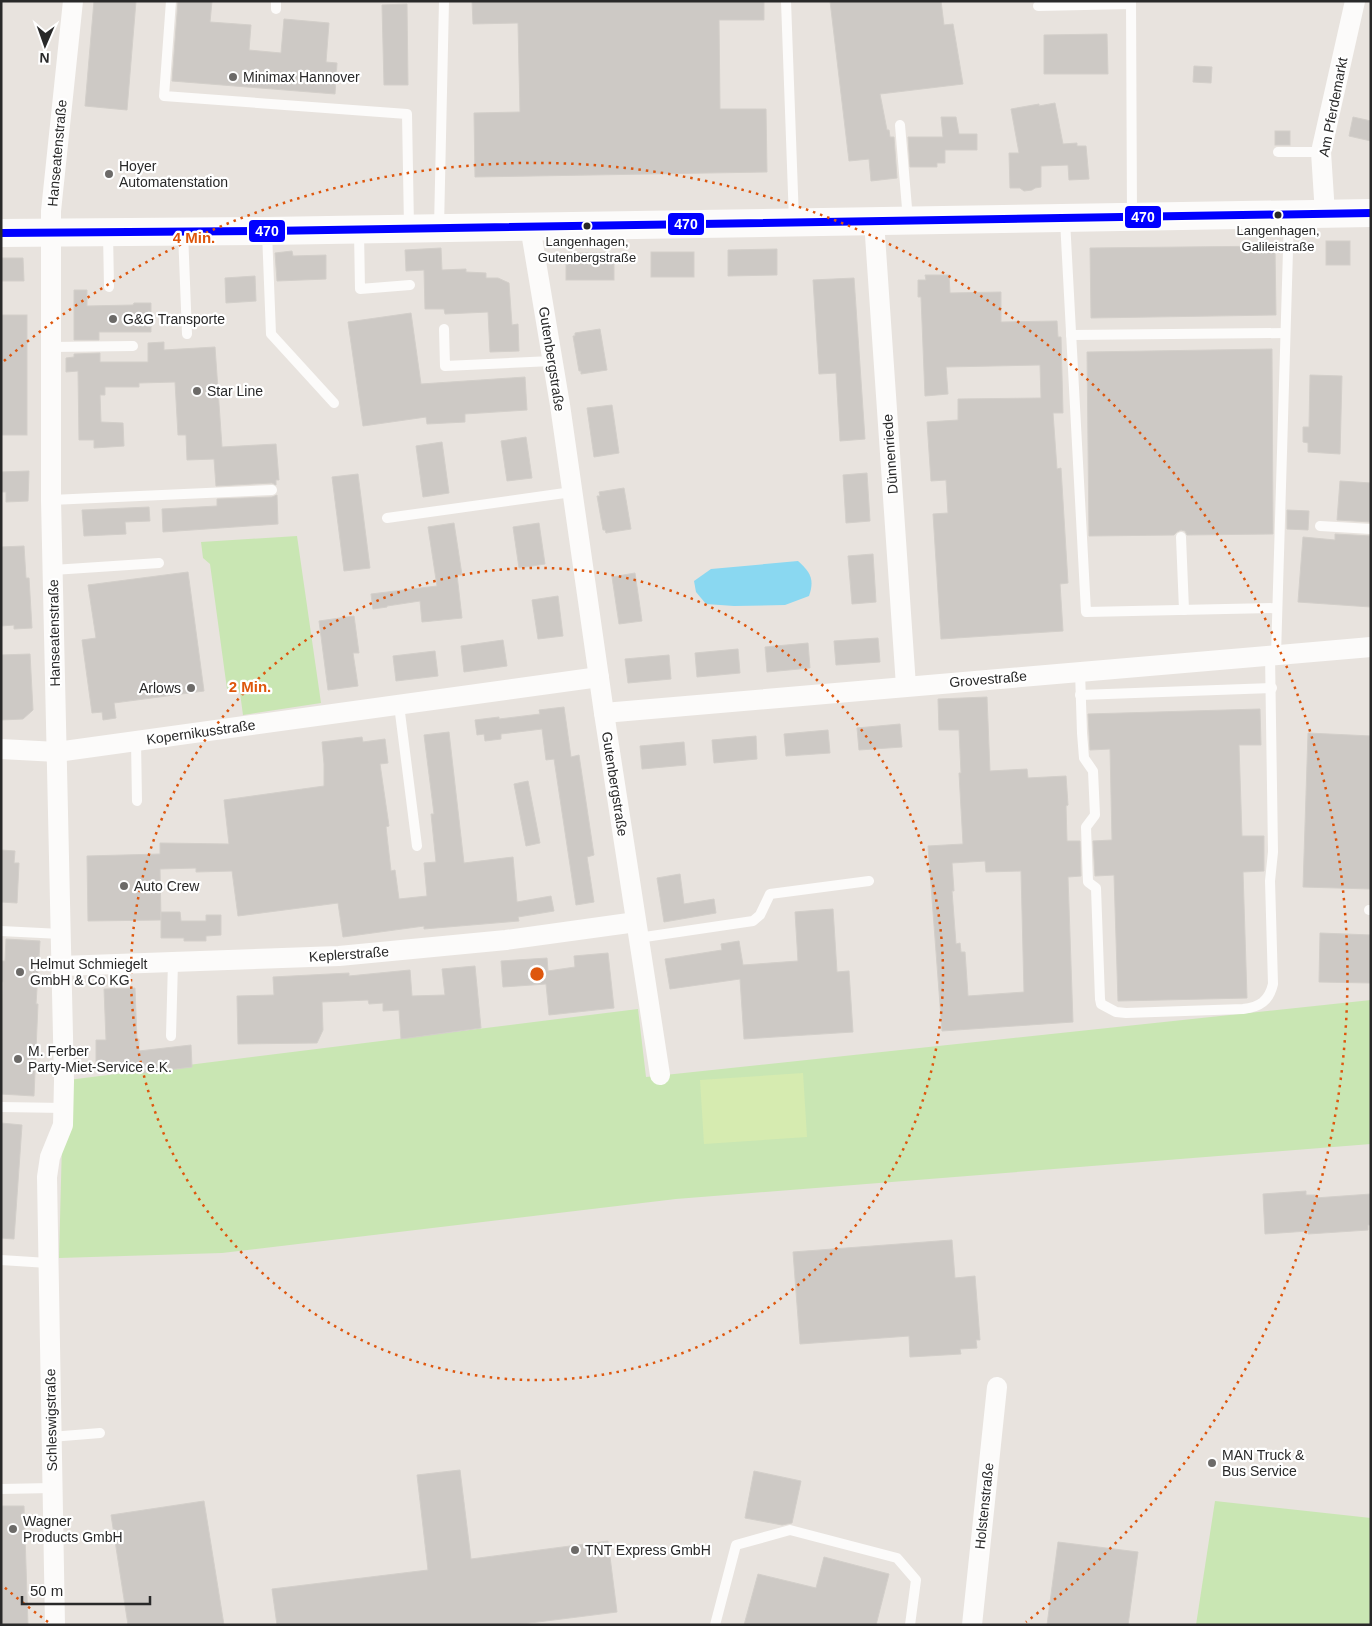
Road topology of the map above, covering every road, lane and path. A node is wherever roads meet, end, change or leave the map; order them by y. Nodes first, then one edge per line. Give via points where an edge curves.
1 (72, 1) edge
2 (171, 1) edge
3 (444, 1) edge
4 (786, 1) edge
5 (1355, 1) edge
6 (1131, 3) edge
7 (1038, 6) dead end
8 (900, 125) dead end
9 (1278, 152) dead end
10 (1321, 152) junction
11 (1371, 213) edge
12 (1325, 214) junction
13 (1289, 215) junction
14 (1132, 218) junction
15 (1065, 219) junction
16 (874, 221) junction
17 (908, 221) junction
18 (794, 222) junction
19 (530, 226) junction
20 (439, 227) junction
21 (409, 228) junction
22 (359, 229) junction
23 (108, 231) junction
24 (183, 231) junction
25 (267, 231) junction
26 (51, 232) junction
27 (1, 233) edge
28 (410, 286) dead end
29 (109, 287) dead end
30 (444, 329) dead end
31 (1286, 333) junction
32 (187, 334) dead end
33 (1071, 335) junction
34 (133, 346) dead end
35 (52, 347) junction
36 (552, 361) junction
37 (334, 403) dead end
38 (272, 490) dead end
39 (572, 492) junction
40 (51, 500) junction
41 (388, 518) dead end
42 (1320, 526) dead end
43 (1371, 529) edge
44 (1182, 537) dead end
45 (159, 563) dead end
46 (53, 570) junction
47 (1277, 608) junction
48 (1184, 610) junction
49 (1371, 647) edge
50 (1273, 655) junction
51 (1080, 672) junction
52 (599, 677) junction
53 (906, 686) junction
54 (1272, 688) junction
55 (1080, 696) junction
56 (399, 705) junction
57 (604, 713) junction
58 (136, 741) junction
59 (1, 749) edge
60 (57, 752) junction
61 (137, 801) dead end
62 (417, 846) dead end
63 (869, 881) dead end
64 (637, 930) junction
65 (1, 931) edge
66 (61, 934) junction
67 (173, 962) junction
68 (61, 966) junction
69 (171, 1036) dead end
70 (660, 1075) dead end
71 (1, 1107) edge
72 (64, 1108) junction
73 (1, 1260) edge
74 (48, 1262) junction
75 (997, 1387) dead end
76 (100, 1433) dead end
77 (52, 1437) junction
78 (52, 1488) junction
79 (1, 1489) edge
80 (55, 1625) edge
81 (715, 1625) edge
82 (910, 1625) edge
83 (972, 1625) edge

1 - 26 street, Hanseatenstraße
2 - 21 lane via 164,96 407,114
3 - 20 lane
4 - 18 lane
5 - 10 street, Am Pferdemarkt
6 - 7 lane
6 - 14 lane
8 - 17 lane
9 - 10 lane
10 - 12 street, Am Pferdemarkt
11 - 12 street
12 - 13 street
13 - 14 street
13 - 31 lane
14 - 15 street
15 - 17 street
15 - 33 lane
16 - 17 street
16 - 18 street
16 - 53 street, Dünnenriede
18 - 19 street
19 - 20 street
19 - 36 street, Gutenbergstraße
20 - 21 street
21 - 22 street
22 - 25 street
22 - 28 lane via 360,289
23 - 24 street
23 - 26 street
23 - 29 lane
24 - 25 street
24 - 32 lane
25 - 37 lane via 271,334
26 - 27 street
26 - 35 street, Hanseatenstraße
30 - 36 lane via 445,366
31 - 33 lane
31 - 47 lane
33 - 48 lane via 1086,612
34 - 35 lane
35 - 40 street, Hanseatenstraße
36 - 39 street, Gutenbergstraße
38 - 40 lane
39 - 41 lane
39 - 52 street, Gutenbergstraße
40 - 46 street, Hanseatenstraße
42 - 43 lane
44 - 48 lane
45 - 46 lane
46 - 60 street, Hanseatenstraße
47 - 48 lane
47 - 50 lane
49 - 50 street, Grovestraße
50 - 51 street, Grovestraße
50 - 54 lane
51 - 53 street, Grovestraße
51 - 55 lane
52 - 56 street, Kopernikusstraße
52 - 57 street, Gutenbergstraße
53 - 57 street, Grovestraße
54 - 55 lane
54 - 55 lane via 1273,852 1270,881 1273,984 1267,1000 1255,1008 1243,1009 1126,1013 1101,1004 1096,888 1088,882 1086,827 1095,815 1093,771 1084,758
56 - 58 street, Kopernikusstraße
56 - 62 lane
57 - 64 street, Gutenbergstraße
58 - 60 street, Kopernikusstraße
58 - 61 lane
59 - 60 street, Kopernikusstraße
60 - 66 street, Hanseatenstraße
63 - 64 lane via 770,894 760,915 753,921
64 - 67 street, Keplerstraße via 339,956
64 - 70 street, Gutenbergstraße
65 - 66 lane
66 - 68 street, Hanseatenstraße
67 - 68 street, Keplerstraße
67 - 69 lane
68 - 72 street, Hanseatenstraße
71 - 72 lane
72 - 74 street, Hanseatenstraße via 63,1125 50,1157 47,1177
73 - 74 lane
74 - 77 street, Schleswigstraße
75 - 83 street, Holstenstraße
76 - 77 lane
77 - 78 street, Schleswigstraße
78 - 79 lane
78 - 80 street, Schleswigstraße
81 - 82 lane via 736,1545 790,1530 896,1558 916,1580

